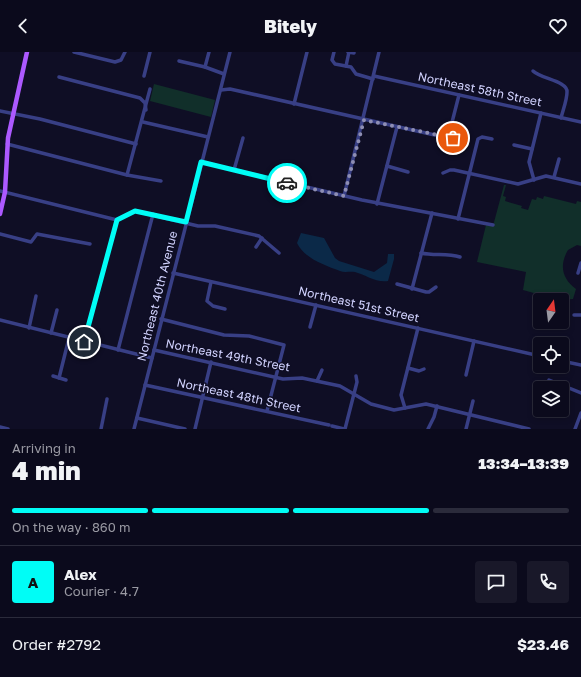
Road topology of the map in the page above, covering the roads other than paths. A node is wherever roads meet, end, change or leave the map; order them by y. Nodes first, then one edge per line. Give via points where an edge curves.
1 (27, 52) edge
2 (74, 52) edge
3 (125, 52) edge
4 (150, 52) edge
5 (209, 52) edge
6 (230, 52) edge
7 (307, 52) edge
8 (334, 52) edge
9 (349, 52) edge
10 (379, 52) edge
11 (354, 54) dead end
12 (179, 61) dead end
13 (346, 66) junction
14 (205, 67) junction
15 (533, 71) dead end
16 (224, 74) junction
17 (144, 76) dead end
18 (59, 77) dead end
19 (374, 78) junction
20 (150, 89) dead end
21 (221, 90) junction
22 (459, 95) junction
23 (294, 104) junction
24 (146, 110) junction
25 (0, 111) edge
26 (541, 113) junction
27 (13, 114) junction
28 (561, 118) junction
29 (364, 120) junction
30 (143, 122) junction
31 (581, 122) edge
32 (397, 127) junction
33 (208, 137) junction
34 (243, 138) dead end
35 (448, 138) junction
36 (460, 138) dead end
37 (492, 139) dead end
38 (7, 144) junction
39 (136, 144) junction
40 (514, 145) dead end
41 (532, 149) junction
42 (559, 159) dead end
43 (201, 162) junction
44 (387, 166) junction
45 (234, 170) junction
46 (408, 172) dead end
47 (443, 173) dead end
48 (469, 174) junction
49 (128, 175) junction
50 (554, 177) junction
51 (534, 180) junction
52 (162, 181) dead end
53 (581, 184) edge
54 (2, 191) edge
55 (344, 196) junction
56 (377, 204) junction
57 (0, 214) edge
58 (152, 214) junction
59 (432, 214) junction
60 (458, 219) junction
61 (117, 220) junction
62 (186, 222) junction
63 (493, 225) dead end
64 (0, 234) edge
65 (262, 238) junction
66 (90, 244) dead end
67 (256, 247) dead end
68 (279, 253) dead end
69 (422, 253) junction
70 (460, 257) dead end
71 (580, 263) edge
72 (173, 273) junction
73 (578, 273) dead end
74 (211, 282) junction
75 (397, 284) dead end
76 (436, 287) dead end
77 (412, 288) junction
78 (36, 296) dead end
79 (316, 305) junction
80 (225, 309) dead end
81 (57, 310) dead end
82 (574, 314) dead end
83 (581, 315) edge
84 (161, 319) junction
85 (0, 320) edge
86 (310, 327) dead end
87 (29, 328) junction
88 (418, 328) junction
89 (51, 333) junction
90 (69, 338) junction
91 (474, 341) junction
92 (84, 342) junction
93 (118, 350) junction
94 (154, 350) junction
95 (533, 354) edge
96 (152, 358) junction
97 (211, 362) junction
98 (569, 362) edge
99 (581, 365) edge
100 (408, 368) junction
101 (424, 369) dead end
102 (322, 370) dead end
103 (466, 375) dead end
104 (53, 376) dead end
105 (356, 376) dead end
106 (59, 378) junction
107 (276, 378) junction
108 (66, 380) dead end
109 (316, 380) junction
110 (549, 380) dead end
111 (145, 385) junction
112 (581, 393) edge
113 (354, 394) junction
114 (202, 398) junction
115 (107, 399) dead end
116 (473, 401) dead end
117 (437, 406) junction
118 (405, 408) junction
119 (268, 411) junction
120 (581, 413) edge
121 (469, 414) junction
122 (137, 418) junction
123 (0, 426) edge
124 (519, 428) edge
125 (8, 429) edge
126 (101, 429) edge
127 (134, 429) edge
128 (186, 429) edge
129 (195, 429) edge
130 (345, 429) edge
131 (428, 429) edge
132 (466, 429) edge
133 (528, 429) edge
134 (575, 429) edge

1 - 27 main road
2 - 3 street via 116,62 121,60
4 - 17 street
5 - 14 street
6 - 16 street, Northeast 40th Avenue
7 - 23 street
8 - 13 street via 332,60 335,64
9 - 11 street
9 - 13 street
10 - 19 street
12 - 14 street
13 - 19 street, Northeast 58th Street via 352,68 356,74
14 - 16 street
15 - 28 street via 538,76 566,87
16 - 21 street, Northeast 40th Avenue
18 - 24 street via 140,98 145,103
19 - 22 street, Northeast 58th Street
19 - 29 street
20 - 24 street
21 - 23 street via 230,89
21 - 33 street, Northeast 40th Avenue
22 - 26 street, Northeast 58th Street
22 - 35 street
23 - 29 street
24 - 30 street
25 - 27 street
26 - 28 street, Northeast 58th Street
26 - 41 street
27 - 38 main road
27 - 39 street
28 - 31 street, Northeast 58th Street
29 - 32 street
29 - 55 street
30 - 33 street
30 - 39 street
32 - 35 street
32 - 44 street
33 - 43 street, Northeast 40th Avenue
34 - 45 street
35 - 36 street
37 - 48 street via 479,138
38 - 49 street
38 - 54 main road
39 - 49 street
40 - 41 street
41 - 51 street via 528,164
42 - 50 street
43 - 45 street
43 - 62 street, Northeast 40th Avenue
44 - 46 street
44 - 56 street
45 - 55 street
47 - 48 street via 450,170
48 - 51 street via 518,184
48 - 60 street
49 - 52 street
50 - 51 street via 546,176
50 - 53 street
54 - 57 main road
54 - 61 street
55 - 56 street
56 - 59 street via 406,207
58 - 61 street via 135,211
58 - 62 street
58 - 93 street
59 - 60 street
59 - 69 street
60 - 63 street
61 - 92 street
62 - 65 street via 198,226 215,226
62 - 72 street, Northeast 40th Avenue
64 - 66 street via 31,242 37,234
65 - 67 street
65 - 68 street
69 - 70 street
69 - 77 street
71 - 73 street
72 - 74 street, Northeast 51st Street
72 - 84 street, Northeast 40th Avenue
74 - 79 street, Northeast 51st Street
74 - 80 street via 208,301 213,306
75 - 77 street
76 - 77 street via 429,292
78 - 87 street
79 - 86 street
79 - 88 street, Northeast 51st Street
81 - 89 street
82 - 83 street
84 - 94 street, Northeast 40th Avenue
84 - 107 street via 224,335 249,336 284,345
85 - 87 street, Northeast 49th Street
87 - 89 street, Northeast 49th Street
88 - 91 street, Northeast 51st Street
88 - 100 street
89 - 90 street, Northeast 49th Street
90 - 92 street, Northeast 49th Street
90 - 106 street
91 - 95 street, Northeast 51st Street
91 - 103 street
92 - 93 street, Northeast 49th Street
93 - 96 street, Northeast 49th Street
94 - 96 street, Northeast 40th Avenue
94 - 97 street, Northeast 49th Street
96 - 111 street, Northeast 40th Avenue
97 - 107 street, Northeast 49th Street
97 - 114 street
98 - 99 street
100 - 101 street via 419,371
100 - 118 street via 401,395
102 - 109 street
104 - 106 street
105 - 113 street
106 - 108 street
107 - 109 street, Northeast 49th Street
107 - 119 street
109 - 113 street, Northeast 49th Street via 340,386
110 - 112 street
111 - 114 street, Northeast 48th Street
111 - 122 street, Northeast 40th Avenue
113 - 118 street, Northeast 49th Street via 371,404 394,410
113 - 130 street
114 - 119 street, Northeast 48th Street
114 - 129 street
115 - 126 street
116 - 121 street
117 - 118 street, Northeast 49th Street via 419,404
117 - 121 street, Northeast 49th Street
117 - 131 street
119 - 130 street, Northeast 48th Street
120 - 134 street
121 - 124 street, Northeast 49th Street
121 - 132 street
122 - 127 street, Northeast 40th Avenue
122 - 128 street
123 - 125 street
124 - 133 street, Northeast 49th Street

